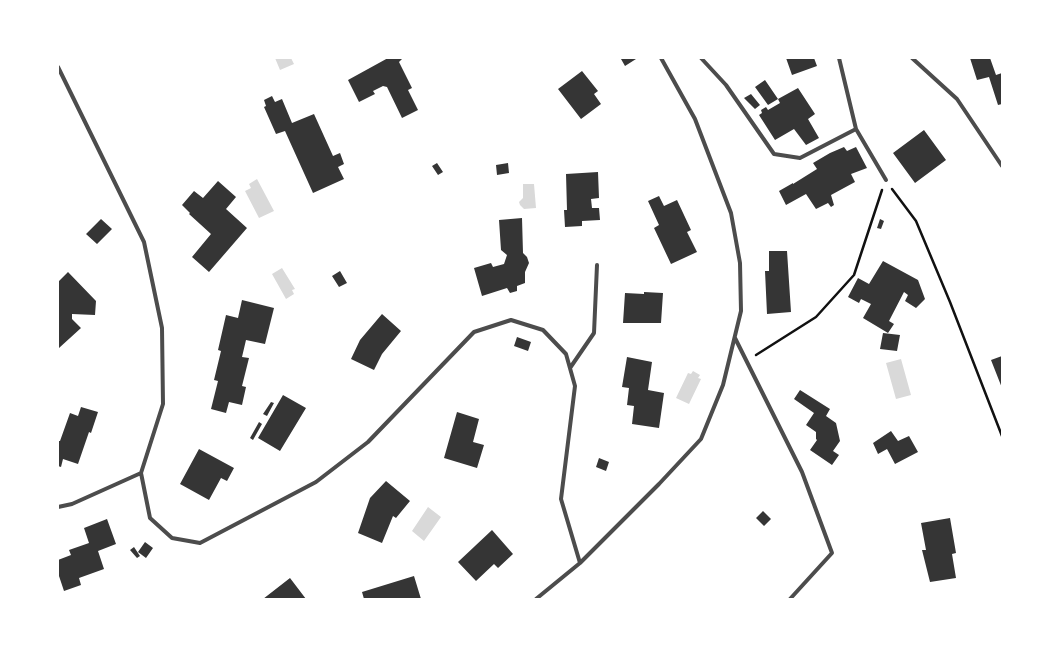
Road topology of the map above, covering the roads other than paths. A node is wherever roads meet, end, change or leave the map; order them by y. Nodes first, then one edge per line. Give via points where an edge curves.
1 (661, 58) edge
2 (701, 58) edge
3 (839, 58) edge
4 (912, 58) edge
5 (58, 67) edge
6 (856, 129) junction
7 (1002, 166) edge
8 (886, 180) road end
9 (597, 265) dead end
10 (734, 337) junction
11 (570, 368) junction
12 (141, 473) junction
13 (58, 507) edge
14 (580, 563) junction
15 (536, 599) edge
16 (790, 599) edge

1 - 10 street via 695,119 731,213 740,270 741,311
2 - 6 street via 726,86 774,154 800,158
3 - 6 street
4 - 7 street via 957,99
5 - 12 street via 144,242 162,328 163,404
6 - 8 street
9 - 11 street via 594,333
10 - 14 street via 723,385 701,439
10 - 16 street via 802,472 832,553
11 - 12 street via 566,354 543,330 511,320 474,332 368,442 316,482 200,543 172,538 150,518
11 - 14 street via 575,386 561,499
12 - 13 street via 72,504
14 - 15 street

